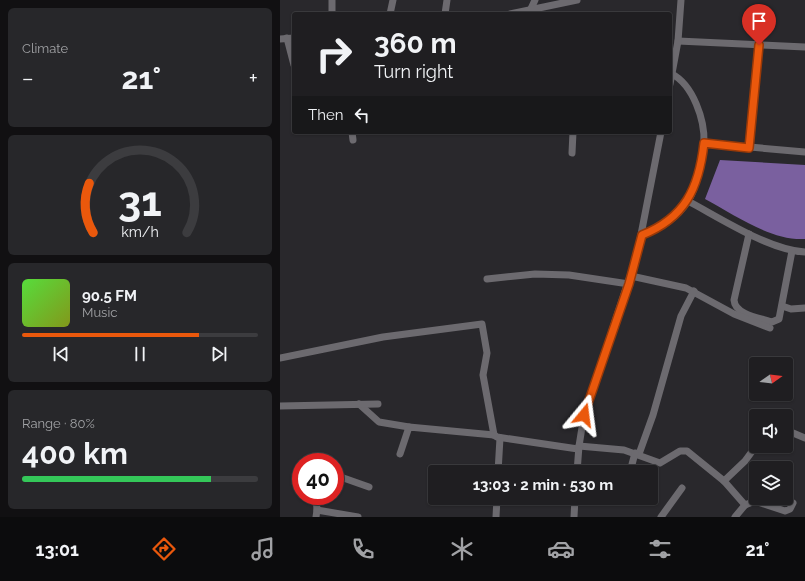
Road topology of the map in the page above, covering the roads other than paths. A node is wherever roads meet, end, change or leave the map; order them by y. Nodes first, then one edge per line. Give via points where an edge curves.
1 (332, 0) edge
2 (393, 0) edge
3 (447, 0) edge
4 (535, 0) edge
5 (577, 0) edge
6 (681, 0) edge
7 (332, 12) edge
8 (390, 12) edge
9 (445, 12) edge
10 (529, 12) edge
11 (287, 38) edge
12 (678, 41) junction
13 (759, 45) junction
14 (805, 48) edge
15 (292, 57) edge
16 (672, 74) joint
17 (352, 134) edge
18 (573, 134) edge
19 (660, 134) edge
20 (353, 140) dead end
21 (704, 143) junction
22 (749, 148) junction
23 (805, 152) edge
24 (572, 153) dead end
25 (688, 201) junction
26 (750, 234) junction
27 (642, 235) junction
28 (792, 252) junction
29 (805, 252) edge
30 (486, 279) dead end
31 (630, 280) junction
32 (694, 291) junction
33 (782, 306) junction
34 (805, 308) edge
35 (770, 328) dead end
36 (280, 358) edge
37 (359, 404) junction
38 (378, 404) dead end
39 (280, 406) edge
40 (409, 427) junction
41 (793, 433) edge
42 (497, 436) junction
43 (805, 438) edge
44 (578, 448) junction
45 (750, 453) edge
46 (400, 454) dead end
47 (637, 454) junction
48 (498, 465) edge
49 (577, 465) edge
50 (633, 465) edge
51 (344, 478) edge
52 (724, 482) junction
53 (369, 488) dead end
54 (682, 488) dead end
55 (749, 504) edge
56 (497, 505) edge
57 (575, 505) edge
58 (745, 505) junction
59 (769, 505) edge
60 (792, 505) edge
61 (316, 513) edge
62 (358, 517) edge
63 (496, 517) edge
64 (574, 517) edge
65 (661, 517) edge
66 (735, 517) edge

1 - 7 street
2 - 8 street
3 - 9 street
4 - 10 street
5 - 10 street
6 - 12 street
11 - 15 street
12 - 13 street
12 - 16 street
13 - 14 street
13 - 22 street
16 - 21 street via 683,82 692,97 700,117
17 - 20 street
18 - 24 street
19 - 27 street
21 - 22 street
21 - 25 street via 703,155
22 - 23 street
25 - 26 street
25 - 27 street via 665,224
26 - 28 street
26 - 33 street via 734,305 739,311 772,322 779,319
27 - 31 street
28 - 29 street
28 - 33 street
30 - 31 street via 535,274
31 - 32 street
31 - 44 street via 591,393
32 - 35 street via 734,314
32 - 47 street via 681,316 653,415
33 - 34 street via 792,309
36 - 42 street via 383,337 482,324 487,353 483,375
37 - 38 street
37 - 39 street
37 - 40 street via 379,422
40 - 42 street
40 - 46 street
41 - 43 street
42 - 44 street
42 - 48 street
44 - 47 street via 624,450
44 - 49 street
45 - 52 street
47 - 50 street
47 - 52 street via 660,463 680,451 687,451
51 - 53 street
52 - 58 street
54 - 65 street
55 - 58 street
56 - 63 street
57 - 64 street
58 - 66 street
59 - 60 street via 788,511
61 - 62 street

